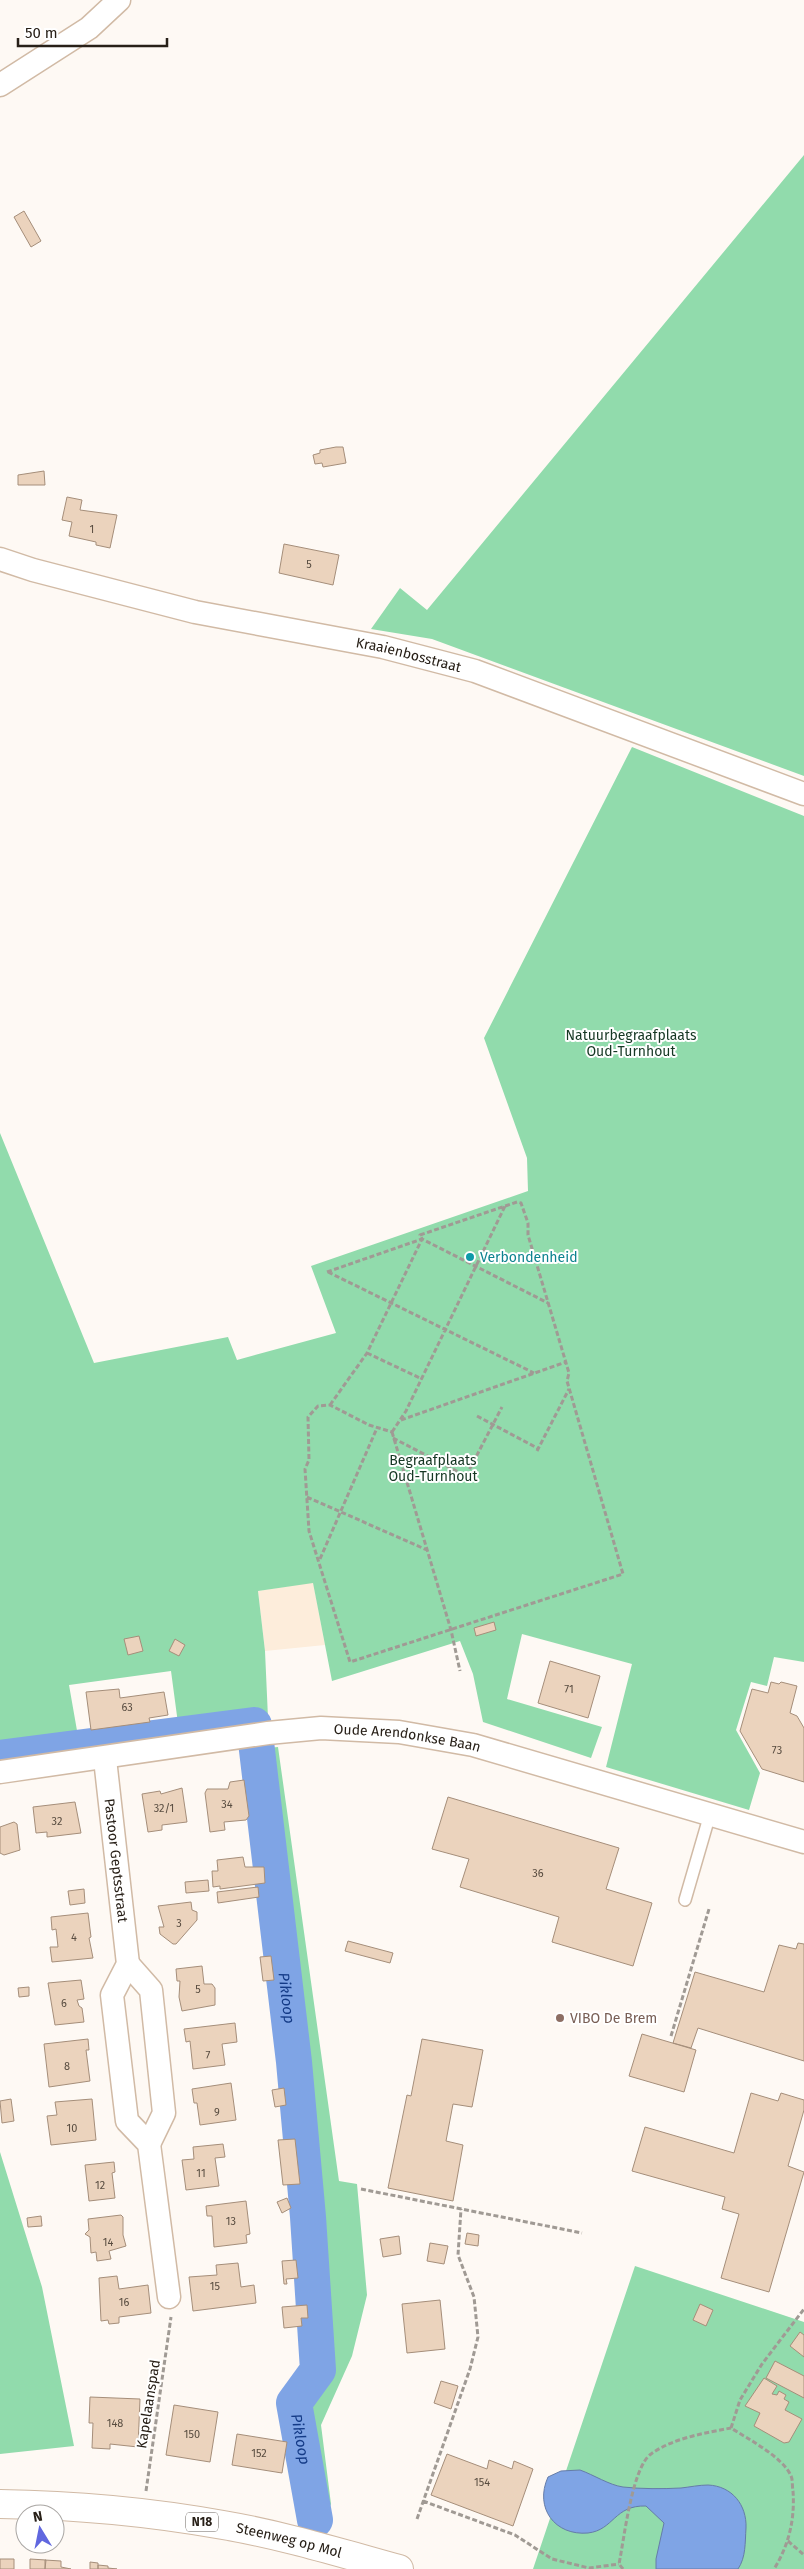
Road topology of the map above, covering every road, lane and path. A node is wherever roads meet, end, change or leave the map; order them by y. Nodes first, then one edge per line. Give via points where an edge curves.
1 (119, 0) edge
2 (0, 85) edge
3 (0, 559) edge
4 (804, 794) edge
5 (505, 1206) junction
6 (422, 1239) junction
7 (476, 1266) junction
8 (548, 1302) junction
9 (391, 1303) junction
10 (446, 1330) junction
11 (367, 1353) junction
12 (566, 1362) junction
13 (534, 1373) junction
14 (422, 1379) junction
15 (569, 1389) junction
16 (330, 1405) junction
17 (502, 1406) dead end
18 (477, 1416) dead end
19 (400, 1420) junction
20 (493, 1425) junction
21 (377, 1428) junction
22 (392, 1432) junction
23 (393, 1438) junction
24 (308, 1497) junction
25 (341, 1512) junction
26 (427, 1550) junction
27 (320, 1559) junction
28 (452, 1630) junction
29 (460, 1671) dead end
30 (105, 1759) junction
31 (0, 1772) edge
32 (710, 1814) junction
33 (804, 1842) edge
34 (685, 1900) dead end
35 (709, 1909) dead end
36 (128, 1964) junction
37 (671, 2036) dead end
38 (149, 2144) junction
39 (361, 2189) dead end
40 (461, 2209) junction
41 (582, 2233) dead end
42 (169, 2297) joint
43 (804, 2309) edge
44 (731, 2428) junction
45 (423, 2502) junction
46 (0, 2504) edge
47 (142, 2514) junction
48 (417, 2519) dead end
49 (788, 2541) junction
50 (804, 2555) edge
51 (619, 2564) junction
52 (399, 2569) edge
53 (623, 2569) edge
54 (774, 2569) edge

1 - 2 street via 89,28
3 - 4 street, Kraaienbosstraat via 194,612 383,646 475,671
5 - 6 path via 420,1235
5 - 7 path
5 - 8 path via 521,1203
6 - 7 path
6 - 9 path
6 - 9 path via 327,1272
7 - 8 path
7 - 10 path
8 - 12 path
9 - 10 path
9 - 11 path
10 - 13 path
10 - 14 path
11 - 14 path
11 - 16 path
12 - 13 path
12 - 15 path
13 - 19 path
14 - 19 path
15 - 20 path via 538,1450
15 - 28 path via 623,1574
16 - 21 path
16 - 24 path via 318,1406 308,1417 309,1460 305,1469
17 - 20 path
18 - 20 path
19 - 22 path
20 - 23 path via 466,1476
21 - 22 path
21 - 25 path
22 - 23 path
23 - 26 path
24 - 25 path
24 - 27 path via 309,1531
25 - 26 path
25 - 27 path
26 - 28 path
27 - 28 path via 350,1662
28 - 29 path
30 - 31 street, Oude Arendonkse Baan
30 - 32 street, Oude Arendonkse Baan via 268,1733 321,1728 380,1731 461,1742
30 - 36 street, Pastoor Geptsstraat
32 - 33 street, Oude Arendonkse Baan
32 - 34 lane
35 - 37 path
36 - 38 street via 151,1990 164,2113
36 - 38 street via 112,1995 127,2120
38 - 42 street
39 - 40 path
40 - 41 path
40 - 45 path via 458,2255 474,2297 478,2337 470,2369
42 - 47 path, Kapelaanspad via 171,2324
43 - 44 path via 762,2364 740,2400
44 - 49 path via 773,2455 791,2476 794,2504
44 - 51 path via 703,2434 649,2455 636,2478
45 - 48 path
45 - 51 path via 515,2535 552,2559 589,2568
46 - 47 main road, Steenweg op Mol / N18 via 44,2504
47 - 52 main road, Steenweg op Mol / N18 via 222,2524
49 - 50 path
49 - 54 path
51 - 53 path

